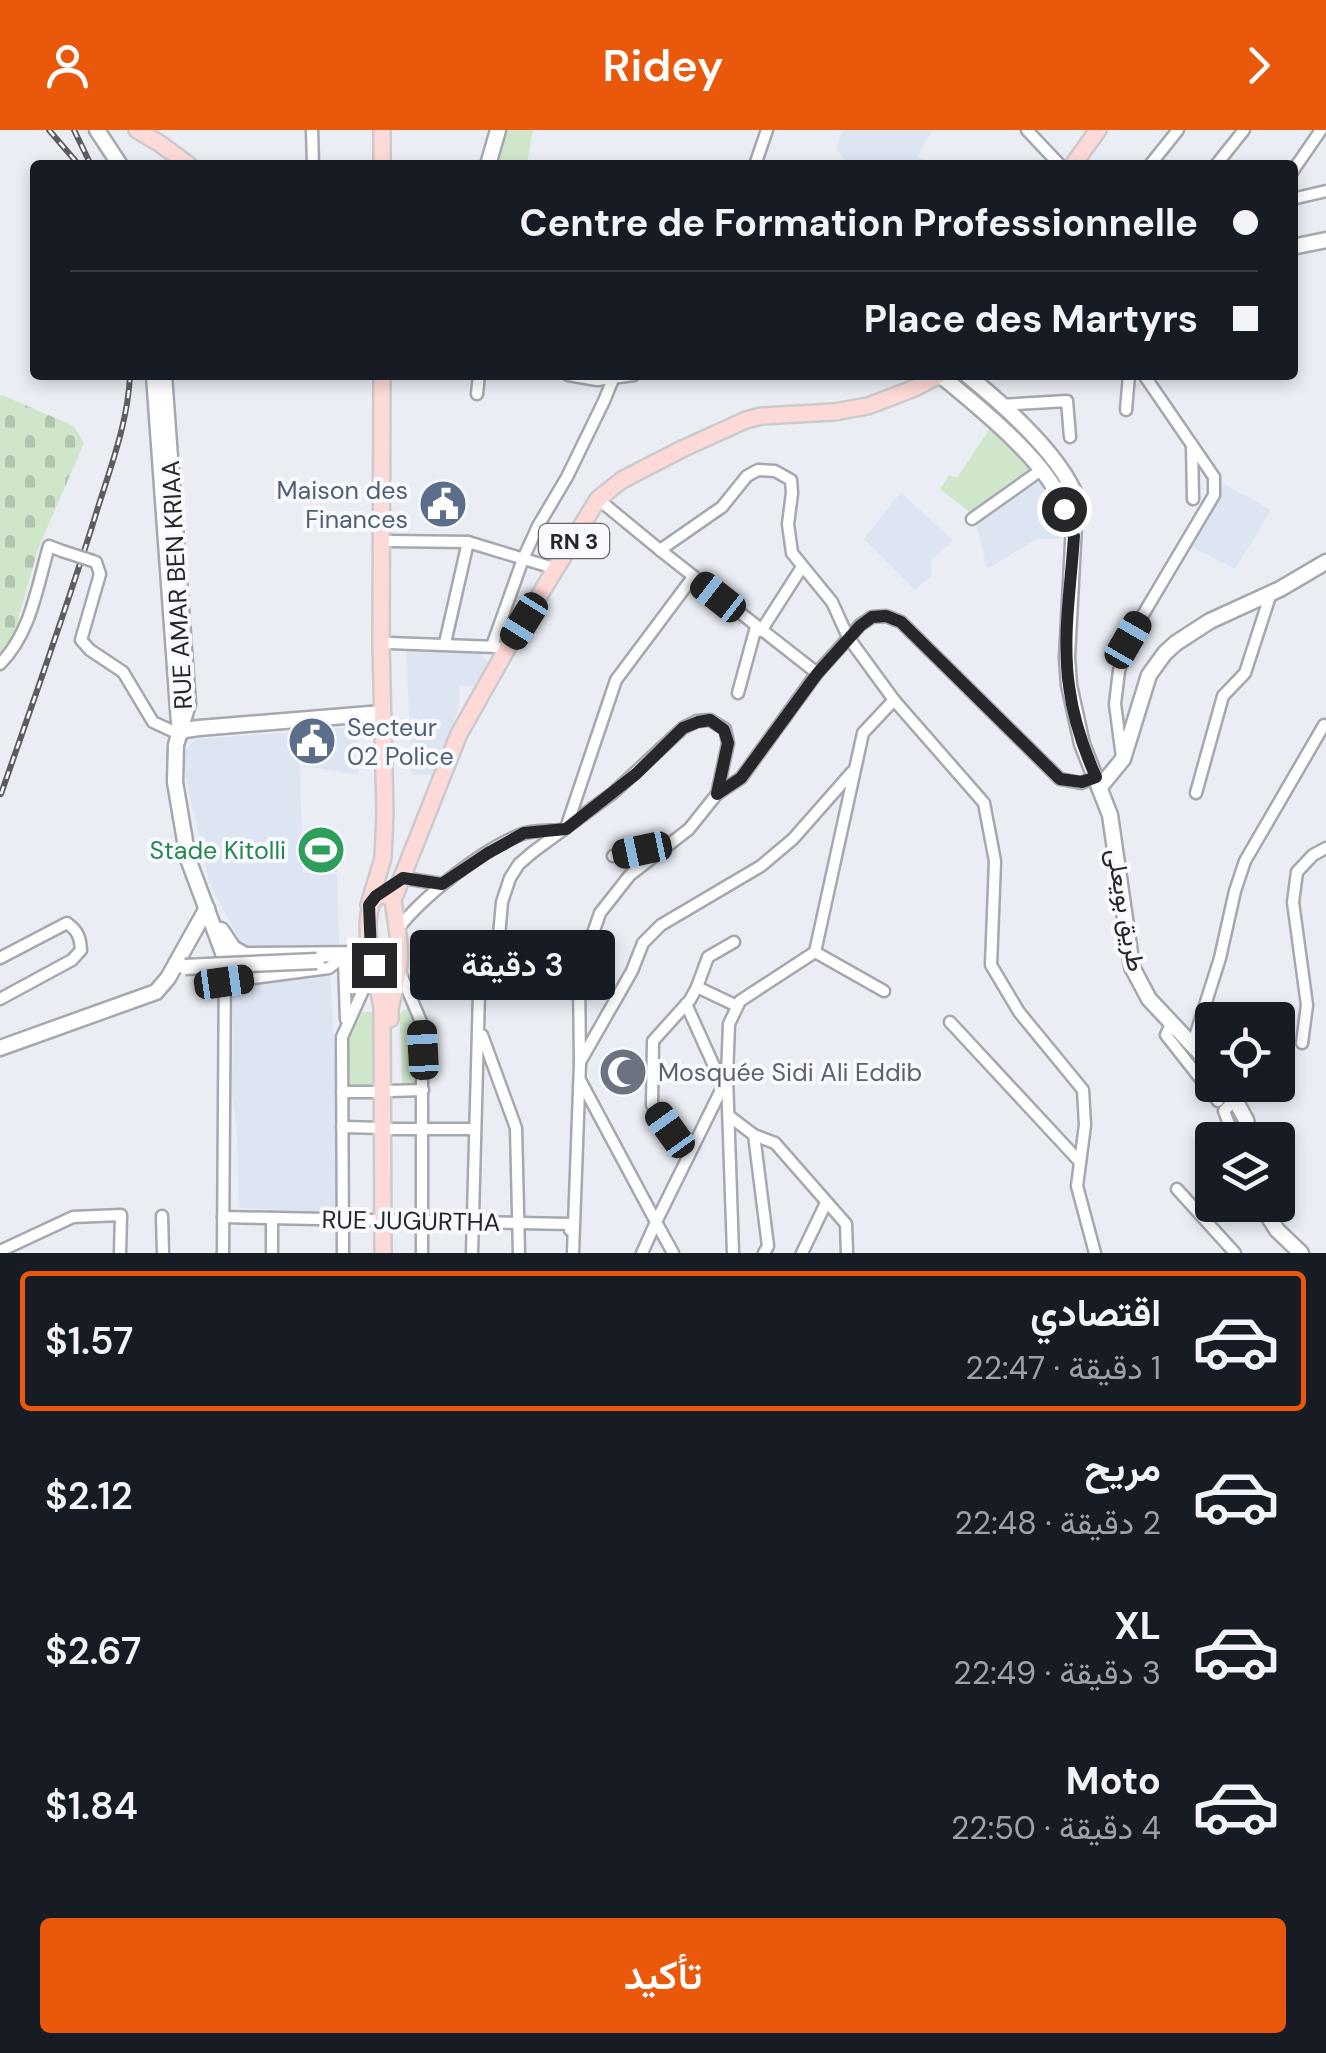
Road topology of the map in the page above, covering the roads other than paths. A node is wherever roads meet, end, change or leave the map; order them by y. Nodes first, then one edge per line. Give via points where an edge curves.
1 (97, 130) edge
2 (138, 130) edge
3 (312, 130) edge
4 (386, 130) edge
5 (490, 130) edge
6 (498, 130) edge
7 (766, 130) edge
8 (1027, 130) edge
9 (1178, 130) edge
10 (1244, 130) edge
11 (1321, 130) edge
12 (1090, 134) edge
13 (117, 160) edge
14 (183, 160) edge
15 (312, 160) edge
16 (386, 160) edge
17 (481, 160) edge
18 (489, 160) edge
19 (757, 160) edge
20 (1055, 160) edge
21 (1077, 160) edge
22 (1154, 160) edge
23 (1220, 160) edge
24 (1298, 163) edge
25 (1326, 191) edge
26 (1298, 198) edge
27 (1326, 240) edge
28 (1298, 246) edge
29 (154, 380) edge
30 (164, 380) edge
31 (386, 380) edge
32 (386, 380) edge
33 (478, 380) edge
34 (612, 380) edge
35 (919, 380) edge
36 (930, 380) edge
37 (947, 380) edge
38 (973, 380) edge
39 (1129, 380) edge
40 (1147, 380) edge
41 (904, 392) junction
42 (477, 394) dead end
43 (1000, 404) junction
44 (1126, 410) dead end
45 (1070, 437) dead end
46 (1192, 444) junction
47 (1041, 470) junction
48 (1068, 496) tunnel mouth
49 (598, 499) junction
50 (1193, 499) dead end
51 (972, 519) dead end
52 (1074, 536) junction
53 (388, 541) junction
54 (468, 542) junction
55 (660, 550) junction
56 (522, 558) junction
57 (1326, 562) edge
58 (802, 568) junction
59 (556, 569) junction
60 (693, 577) junction
61 (1271, 594) junction
62 (759, 629) junction
63 (848, 637) junction
64 (388, 643) junction
65 (444, 643) junction
66 (500, 647) junction
67 (0, 664) edge
68 (817, 674) junction
69 (738, 692) dead end
70 (894, 700) junction
71 (186, 714) junction
72 (382, 714) junction
73 (1325, 726) edge
74 (199, 728) junction
75 (180, 734) junction
76 (1123, 759) junction
77 (855, 769) junction
78 (1098, 782) junction
79 (1196, 793) dead end
80 (717, 794) junction
81 (566, 829) junction
82 (671, 844) junction
83 (1326, 848) edge
84 (614, 856) dead end
85 (442, 884) junction
86 (390, 886) junction
87 (208, 908) junction
88 (396, 930) junction
89 (734, 942) dead end
90 (815, 952) junction
91 (0, 958) edge
92 (225, 958) joint
93 (373, 961) junction
94 (335, 964) junction
95 (399, 971) junction
96 (168, 978) junction
97 (224, 982) junction
98 (698, 987) junction
99 (884, 991) dead end
100 (0, 999) edge
101 (686, 1004) junction
102 (737, 1006) junction
103 (950, 1022) dead end
104 (1172, 1022) junction
105 (346, 1024) junction
106 (480, 1030) junction
107 (1302, 1042) dead end
108 (1193, 1043) junction
109 (1195, 1045) edge
110 (0, 1048) edge
111 (580, 1063) junction
112 (1195, 1072) edge
113 (580, 1080) junction
114 (725, 1081) junction
115 (423, 1090) junction
116 (386, 1091) junction
117 (342, 1092) junction
118 (728, 1116) junction
119 (342, 1127) junction
120 (386, 1128) junction
121 (475, 1128) junction
122 (423, 1129) junction
123 (754, 1135) junction
124 (689, 1155) junction
125 (1080, 1162) junction
126 (1177, 1188) dead end
127 (826, 1204) junction
128 (162, 1216) dead end
129 (223, 1217) junction
130 (272, 1218) junction
131 (343, 1220) junction
132 (387, 1220) junction
133 (423, 1221) junction
134 (473, 1222) junction
135 (656, 1222) junction
136 (1272, 1222) edge
137 (518, 1223) junction
138 (0, 1250) edge
139 (120, 1253) edge
140 (163, 1253) edge
141 (223, 1253) edge
142 (272, 1253) edge
143 (343, 1253) edge
144 (387, 1253) edge
145 (422, 1253) edge
146 (472, 1253) edge
147 (518, 1253) edge
148 (571, 1253) edge
149 (642, 1253) edge
150 (673, 1253) edge
151 (732, 1253) edge
152 (764, 1253) edge
153 (802, 1253) edge
154 (847, 1253) edge
155 (1095, 1253) edge
156 (1236, 1253) edge
157 (1300, 1253) edge

1 - 13 main road
2 - 14 main road
3 - 15 street
4 - 16 main road
5 - 17 main road
6 - 18 main road
7 - 19 street
8 - 20 street
9 - 22 street
10 - 23 street
11 - 24 street
12 - 21 main road
25 - 26 street
27 - 28 main road
29 - 75 main road, RUE AMAR BEN KRIAA
30 - 71 main road, RUE AMAR BEN KRIAA
31 - 53 main road
32 - 72 main road
33 - 42 street
34 - 56 street
35 - 41 main road, RN 3
36 - 41 main road, RN 3
37 - 47 main road
38 - 43 main road
39 - 44 street
40 - 46 street
41 - 49 main road, RN 3 via 857,409 746,420 637,472
43 - 45 street via 1067,401
43 - 52 main road via 1074,488 1080,526
46 - 50 street
46 - 76 street via 1214,477 1214,495 1128,640 1115,704
47 - 51 street
47 - 52 main road via 1062,500
48 - 52 main road
49 - 55 street
49 - 59 main road, RN 3
52 - 78 main road, طريق بويعلى via 1068,685
53 - 54 street
53 - 64 main road
54 - 56 street
54 - 65 street
55 - 58 street via 722,506 746,476 775,471 790,480 792,554
55 - 60 street
56 - 59 street
56 - 66 street
57 - 61 main road
58 - 62 street
58 - 63 street via 832,602
59 - 66 main road, RN 3
60 - 62 street
60 - 81 street via 616,680
61 - 76 main road via 1210,622 1166,653 1149,674
61 - 79 street via 1245,674 1223,696
62 - 68 street
62 - 69 street
63 - 68 street
63 - 70 street
63 - 78 street via 872,617 901,622 1060,779
64 - 65 street
64 - 86 main road
65 - 66 street
66 - 86 main road, RN 3
67 - 75 street, bridge via 26,626 49,546 96,562 100,574 81,640 123,672 152,722
68 - 80 street via 741,778
70 - 77 street via 863,732
70 - 125 street via 984,804 995,861 991,966 1083,1090
71 - 74 main road
71 - 75 main road, RUE AMAR BEN KRIAA
72 - 74 main road
72 - 86 main road
73 - 108 street via 1245,860
74 - 75 main road
75 - 87 main road via 175,782 188,859
76 - 78 main road
77 - 90 street
77 - 111 street via 761,866 660,925 642,943
78 - 104 main road, طريق بويعلى via 1110,816 1132,967
80 - 81 street via 728,743 710,720 698,722
80 - 82 street
81 - 85 street via 524,833
81 - 106 street via 519,864 505,890 498,946 479,994
82 - 84 street
82 - 111 street via 630,875 600,912 578,974
83 - 107 street via 1297,872 1293,902 1307,1005
85 - 86 street
85 - 88 street
86 - 88 main road
86 - 93 main road
87 - 92 main road
87 - 93 main road via 245,956
87 - 96 main road
88 - 95 main road
89 - 98 street via 708,956
90 - 99 street
90 - 102 street
91 - 100 street via 68,923 82,950
92 - 97 street
93 - 94 main road
93 - 95 main road via 388,981
93 - 105 street
93 - 116 main road
94 - 96 main road, bridge via 185,967
94 - 97 street
94 - 105 street
95 - 115 street via 422,1024
95 - 116 main road
96 - 110 main road via 140,999
97 - 129 street
98 - 101 street
98 - 102 street
101 - 114 street
101 - 124 street via 653,1040 652,1106
102 - 114 street via 729,1024
103 - 125 street
104 - 108 main road, طريق بويعلى
104 - 112 street via 1166,1035
105 - 117 street
106 - 121 street
106 - 137 street via 516,1128
108 - 109 main road, طريق بويعلى
111 - 113 street
113 - 135 street
113 - 148 street
114 - 118 street
114 - 124 street
115 - 116 street
115 - 122 street
116 - 117 street
116 - 120 main road
117 - 119 street
118 - 123 street
118 - 151 street
119 - 120 street
119 - 131 street
120 - 122 street
120 - 132 main road
121 - 122 street
121 - 134 street
122 - 133 street
123 - 127 street via 775,1144
123 - 152 street
124 - 135 street
125 - 155 street via 1077,1186
126 - 156 street
127 - 153 street
127 - 154 street via 846,1224
128 - 140 street
129 - 130 street, RUE JUGURTHA
129 - 141 street
130 - 131 street, RUE JUGURTHA
130 - 142 street
131 - 132 street, RUE JUGURTHA
131 - 143 street
132 - 133 street, RUE JUGURTHA
132 - 144 main road
133 - 134 street, RUE JUGURTHA
133 - 145 street
134 - 137 street, RUE JUGURTHA
134 - 146 street
135 - 149 street
135 - 150 street
136 - 157 main road
137 - 147 street
137 - 148 street, RUE JUGURTHA via 570,1224
138 - 139 street via 73,1217 121,1215

